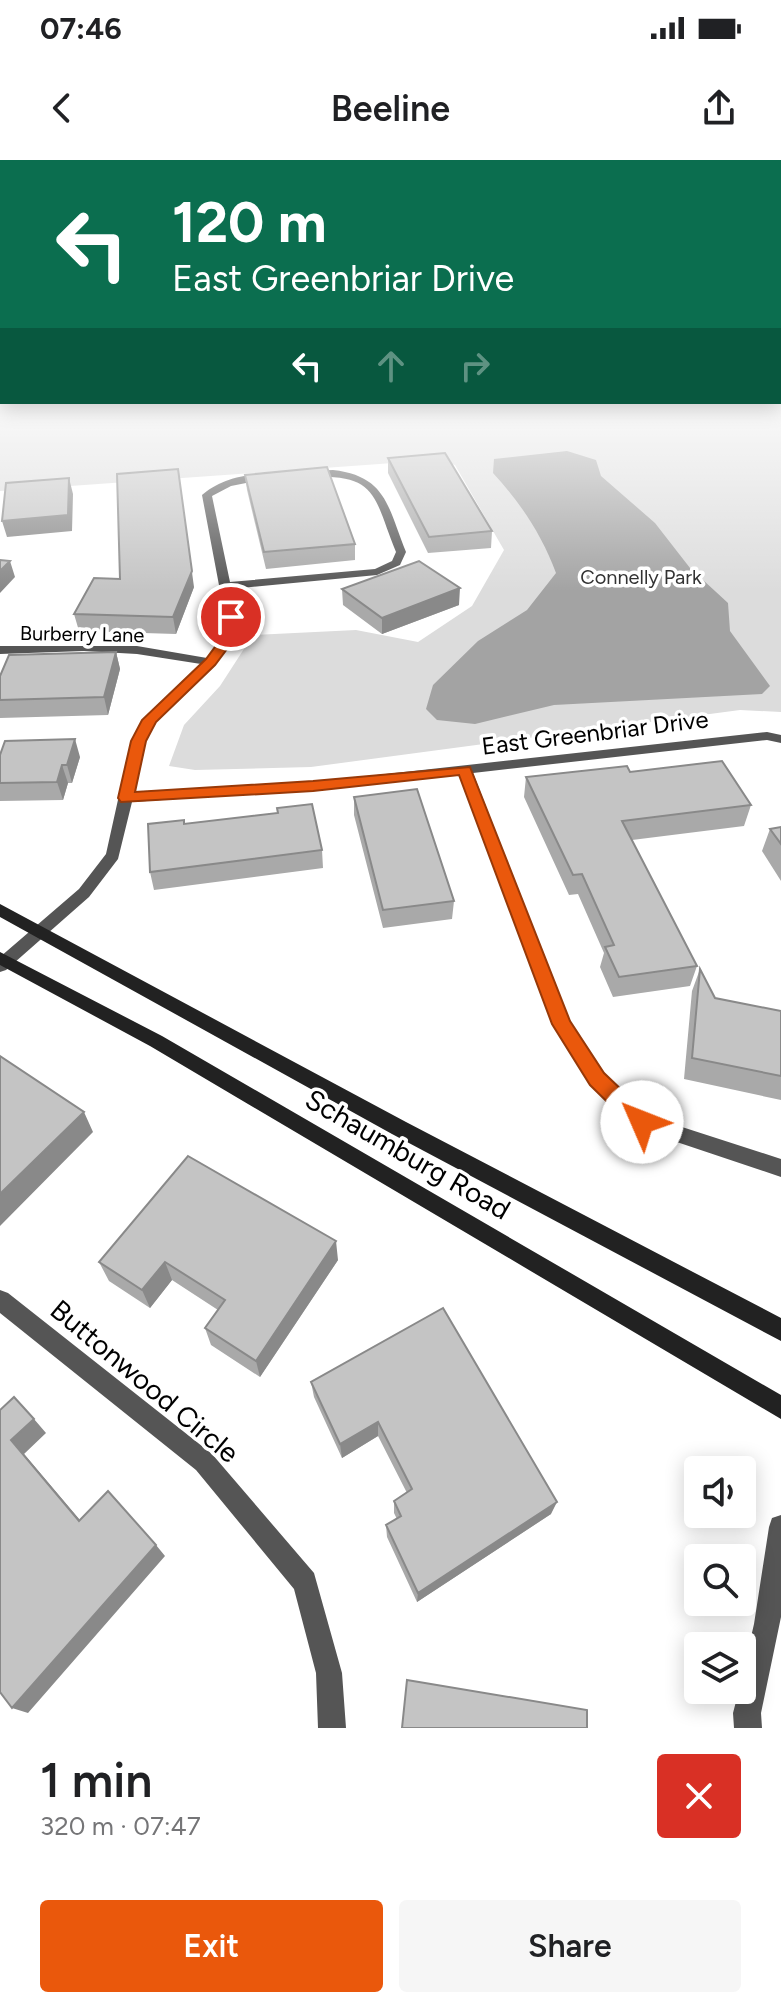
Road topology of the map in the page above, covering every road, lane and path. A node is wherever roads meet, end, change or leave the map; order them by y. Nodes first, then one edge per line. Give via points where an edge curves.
1 (291, 476) edge
2 (277, 477) edge
3 (225, 586) junction
4 (0, 650) edge
5 (210, 662) junction
6 (781, 739) edge
7 (465, 770) junction
8 (126, 798) junction
9 (0, 910) edge
10 (40, 931) junction
11 (2, 962) edge
12 (781, 1168) edge
13 (0, 1300) edge
14 (781, 1330) edge
15 (781, 1408) edge
16 (781, 1527) edge
17 (332, 1728) edge
18 (748, 1728) edge

1 - 3 street via 335,472 370,482 401,552 396,563 377,572
2 - 3 street via 233,481 207,495
3 - 5 street via 230,637
4 - 5 street, Burberry Lane via 137,650
5 - 8 street via 150,720 138,741
6 - 7 street, East Greenbriar Drive via 767,736
7 - 8 street, East Greenbriar Drive
7 - 12 street via 561,1024 597,1079 642,1122
8 - 10 street via 113,855 84,893
9 - 10 street, Schaumburg Road
10 - 11 street
10 - 14 street, Schaumburg Road
11 - 15 street, Schaumburg Road via 156,1041
13 - 17 street, Buttonwood Circle via 204,1462 305,1582 329,1673
16 - 18 street

